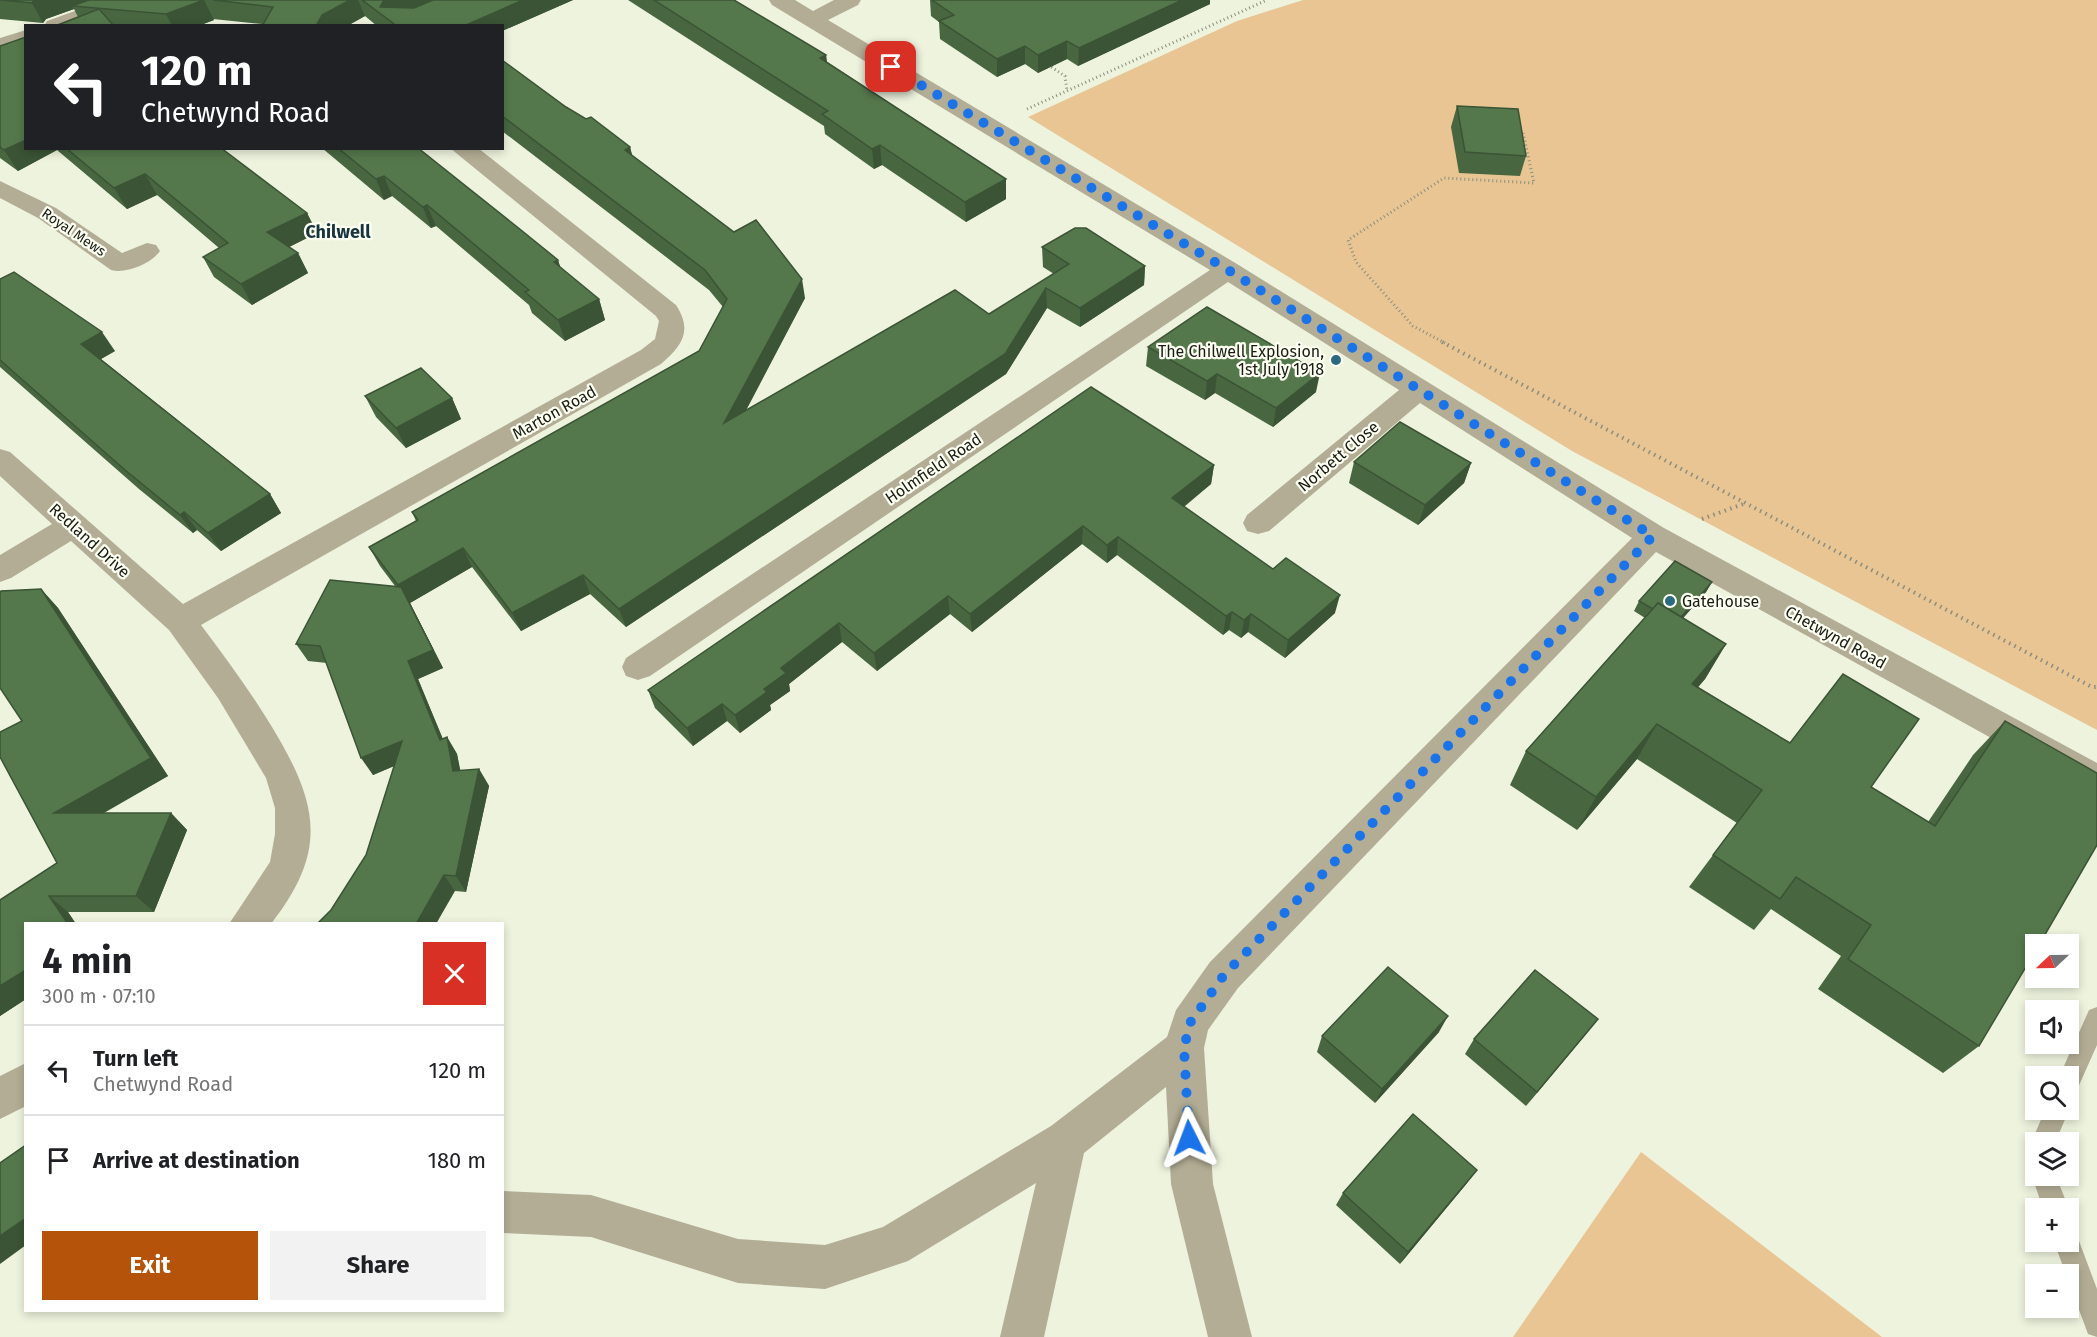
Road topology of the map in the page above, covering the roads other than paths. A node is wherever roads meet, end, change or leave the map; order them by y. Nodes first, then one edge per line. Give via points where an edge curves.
1 (125, 0) edge
2 (780, 0) edge
3 (850, 0) edge
4 (813, 19) junction
5 (60, 24) edge
6 (24, 37) edge
7 (0, 46) edge
8 (465, 150) edge
9 (0, 188) edge
10 (147, 251) dead end
11 (1228, 270) junction
12 (1419, 389) junction
13 (0, 459) edge
14 (1257, 523) dead end
15 (74, 525) junction
16 (1653, 536) junction
17 (0, 570) edge
18 (180, 621) junction
19 (638, 667) dead end
20 (2097, 780) edge
21 (250, 922) edge
22 (2097, 1018) edge
23 (1184, 1048) junction
24 (2076, 1066) edge
25 (24, 1083) edge
26 (0, 1099) edge
27 (1066, 1141) junction
28 (504, 1212) edge
29 (2071, 1252) edge
30 (2093, 1301) edge
31 (2097, 1325) edge
32 (1022, 1337) edge
33 (1230, 1337) edge

1 - 5 street
2 - 4 street, Chetwynd Road
3 - 4 street
4 - 11 street, Chetwynd Road
6 - 7 street
8 - 18 street, Marton Road via 666,311 672,321 668,343 651,357
9 - 10 street, Royal Mews via 47,213 120,264
11 - 12 street, Chetwynd Road
11 - 19 street, Holmfield Road
12 - 14 street, Norbett Close
12 - 16 street, Chetwynd Road
13 - 15 street, Redland Drive
15 - 17 street
15 - 18 street, Redland Drive
16 - 20 street, Chetwynd Road
16 - 23 street via 1224,975 1190,1023
18 - 21 street, Redland Drive via 230,687 282,774 293,808 288,864 272,894
22 - 24 lane
23 - 27 street
23 - 33 street via 1192,1184
25 - 26 street
27 - 28 street via 893,1246 825,1267 738,1261 591,1216
27 - 32 street
29 - 30 lane
30 - 31 lane

